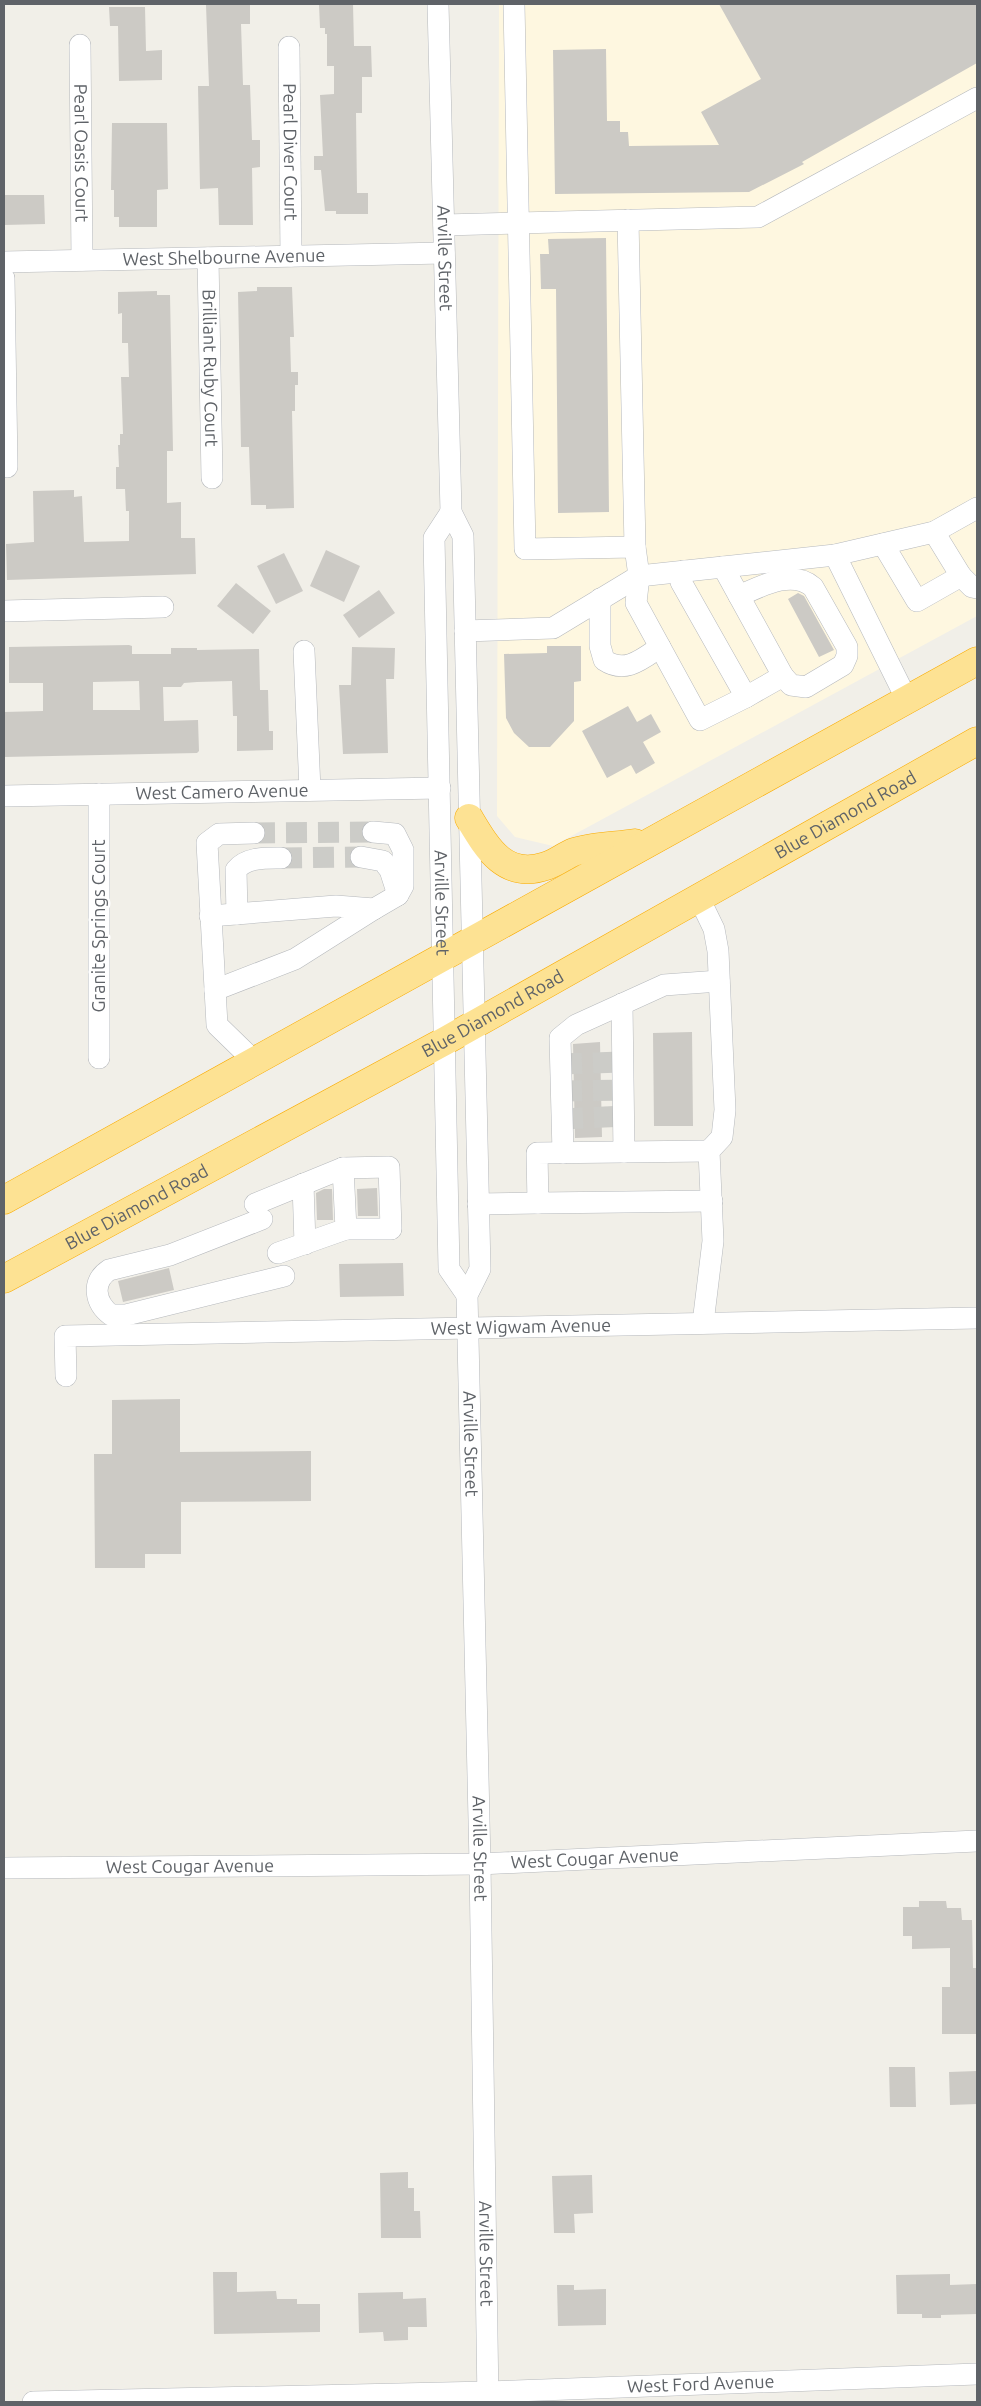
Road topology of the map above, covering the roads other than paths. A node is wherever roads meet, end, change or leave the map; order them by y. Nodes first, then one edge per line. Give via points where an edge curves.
1 (438, 4) edge
2 (514, 4) edge
3 (80, 45) dead end
4 (289, 47) dead end
5 (977, 98) edge
6 (628, 220) junction
7 (519, 223) junction
8 (444, 225) junction
9 (444, 253) junction
10 (291, 256) junction
11 (208, 258) junction
12 (82, 260) junction
13 (4, 262) edge
14 (4, 278) edge
15 (7, 467) dead end
16 (212, 478) dead end
17 (977, 508) edge
18 (451, 512) junction
19 (934, 532) junction
20 (883, 544) junction
21 (635, 547) junction
22 (835, 555) junction
23 (723, 567) junction
24 (684, 571) junction
25 (640, 576) junction
26 (969, 582) edge
27 (739, 596) junction
28 (600, 599) junction
29 (163, 608) dead end
30 (4, 611) edge
31 (465, 631) junction
32 (660, 647) junction
33 (304, 651) dead end
34 (977, 662) edge
35 (783, 676) junction
36 (746, 697) junction
37 (907, 700) junction
38 (977, 741) edge
39 (440, 788) junction
40 (310, 790) junction
41 (99, 794) junction
42 (4, 796) edge
43 (469, 818) junction
44 (373, 832) tunnel mouth
45 (254, 833) tunnel mouth
46 (654, 840) junction
47 (361, 857) tunnel mouth
48 (282, 858) tunnel mouth
49 (398, 895) junction
50 (699, 898) junction
51 (374, 909) junction
52 (237, 914) junction
53 (210, 916) junction
54 (472, 940) junction
55 (444, 956) junction
56 (719, 981) junction
57 (215, 990) junction
58 (622, 1004) junction
59 (474, 1024) junction
60 (445, 1041) junction
61 (99, 1058) dead end
62 (254, 1061) junction
63 (709, 1151) junction
64 (624, 1152) junction
65 (563, 1153) junction
66 (343, 1168) junction
67 (304, 1184) junction
68 (4, 1200) edge
69 (712, 1202) junction
70 (538, 1203) junction
71 (478, 1204) junction
72 (346, 1228) junction
73 (305, 1244) junction
74 (278, 1253) dead end
75 (284, 1276) dead end
76 (4, 1279) edge
77 (467, 1295) junction
78 (977, 1318) edge
79 (704, 1323) junction
80 (467, 1327) junction
81 (66, 1376) dead end
82 (977, 1841) edge
83 (480, 1864) junction
84 (4, 1868) edge
85 (977, 2374) edge
86 (488, 2397) edge
87 (33, 2402) edge

1 - 8 street, Arville Street
2 - 7 street
3 - 12 street, Pearl Oasis Court
4 - 10 street, Pearl Diver Court
5 - 6 street via 758,217
6 - 7 street
6 - 21 street
7 - 8 street
7 - 21 street via 525,549
8 - 9 street, Arville Street
9 - 10 street, West Shelbourne Avenue
9 - 18 street, Arville Street
10 - 11 street, West Shelbourne Avenue
11 - 12 street, West Shelbourne Avenue
11 - 16 street, Brilliant Ruby Court
12 - 13 street, West Shelbourne Avenue
14 - 15 street
17 - 19 street
18 - 31 street, Arville Street via 463,536
18 - 39 street, Arville Street via 434,538
19 - 20 street
19 - 26 street
20 - 22 street
20 - 26 street via 917,601
21 - 25 street
22 - 23 street
22 - 37 street
23 - 24 street
23 - 27 street
24 - 25 street
24 - 36 street via 682,582
25 - 28 street
25 - 32 street via 636,603
27 - 35 street
27 - 35 street via 763,584 783,580 806,581 813,587 847,647 842,665 806,687 791,685
28 - 31 street via 553,628
28 - 32 street via 600,646 604,660 613,666 630,666
29 - 30 street
31 - 43 street, Arville Street
32 - 36 street via 700,720
33 - 40 street
34 - 37 highway
35 - 36 street
37 - 46 highway
38 - 50 highway, Blue Diamond Road
39 - 40 street, West Camero Avenue
39 - 55 street, Arville Street
40 - 41 street, West Camero Avenue
41 - 42 street, West Camero Avenue
41 - 61 street, Granite Springs Court
43 - 46 highway via 494,854 510,866 529,870 546,866 574,852
43 - 54 street, Arville Street
44 - 49 street via 395,834 403,850 403,886
45 - 53 street via 219,834 207,842
46 - 54 highway
47 - 49 street via 383,861 390,870
48 - 52 street via 254,860 240,865 236,870
49 - 51 street
50 - 56 street via 714,929
50 - 59 highway, Blue Diamond Road
51 - 52 street via 336,906
51 - 57 street via 295,959
52 - 53 street
53 - 57 street
54 - 55 highway
54 - 59 street, Arville Street
55 - 60 street, Arville Street
55 - 62 highway
56 - 58 street via 664,985
56 - 63 street via 724,1110 722,1137
57 - 62 street via 218,1025
58 - 64 street
58 - 65 street via 576,1025 560,1038
59 - 60 highway, Blue Diamond Road
59 - 71 street, Arville Street
60 - 76 highway, Blue Diamond Road
60 - 77 street, Arville Street via 449,1269
62 - 68 highway
63 - 64 street
63 - 69 street
64 - 65 street
65 - 70 street via 537,1153
66 - 67 street
66 - 72 street
66 - 72 street via 389,1167 391,1228
67 - 73 street
67 - 75 street via 259,1212 170,1255 109,1270 102,1275 96,1290 100,1303 111,1315 126,1315
69 - 70 street
69 - 79 street via 713,1241
70 - 71 street
71 - 77 street, Arville Street via 480,1269
72 - 73 street
73 - 74 street
77 - 80 street, Arville Street
78 - 79 street, West Wigwam Avenue
79 - 80 street, West Wigwam Avenue
80 - 81 street, West Wigwam Avenue via 66,1336
80 - 83 street, Arville Street
82 - 83 street, West Cougar Avenue
83 - 84 street, West Cougar Avenue
83 - 86 street, Arville Street
85 - 86 street, West Ford Avenue
86 - 87 street, West Ford Avenue

